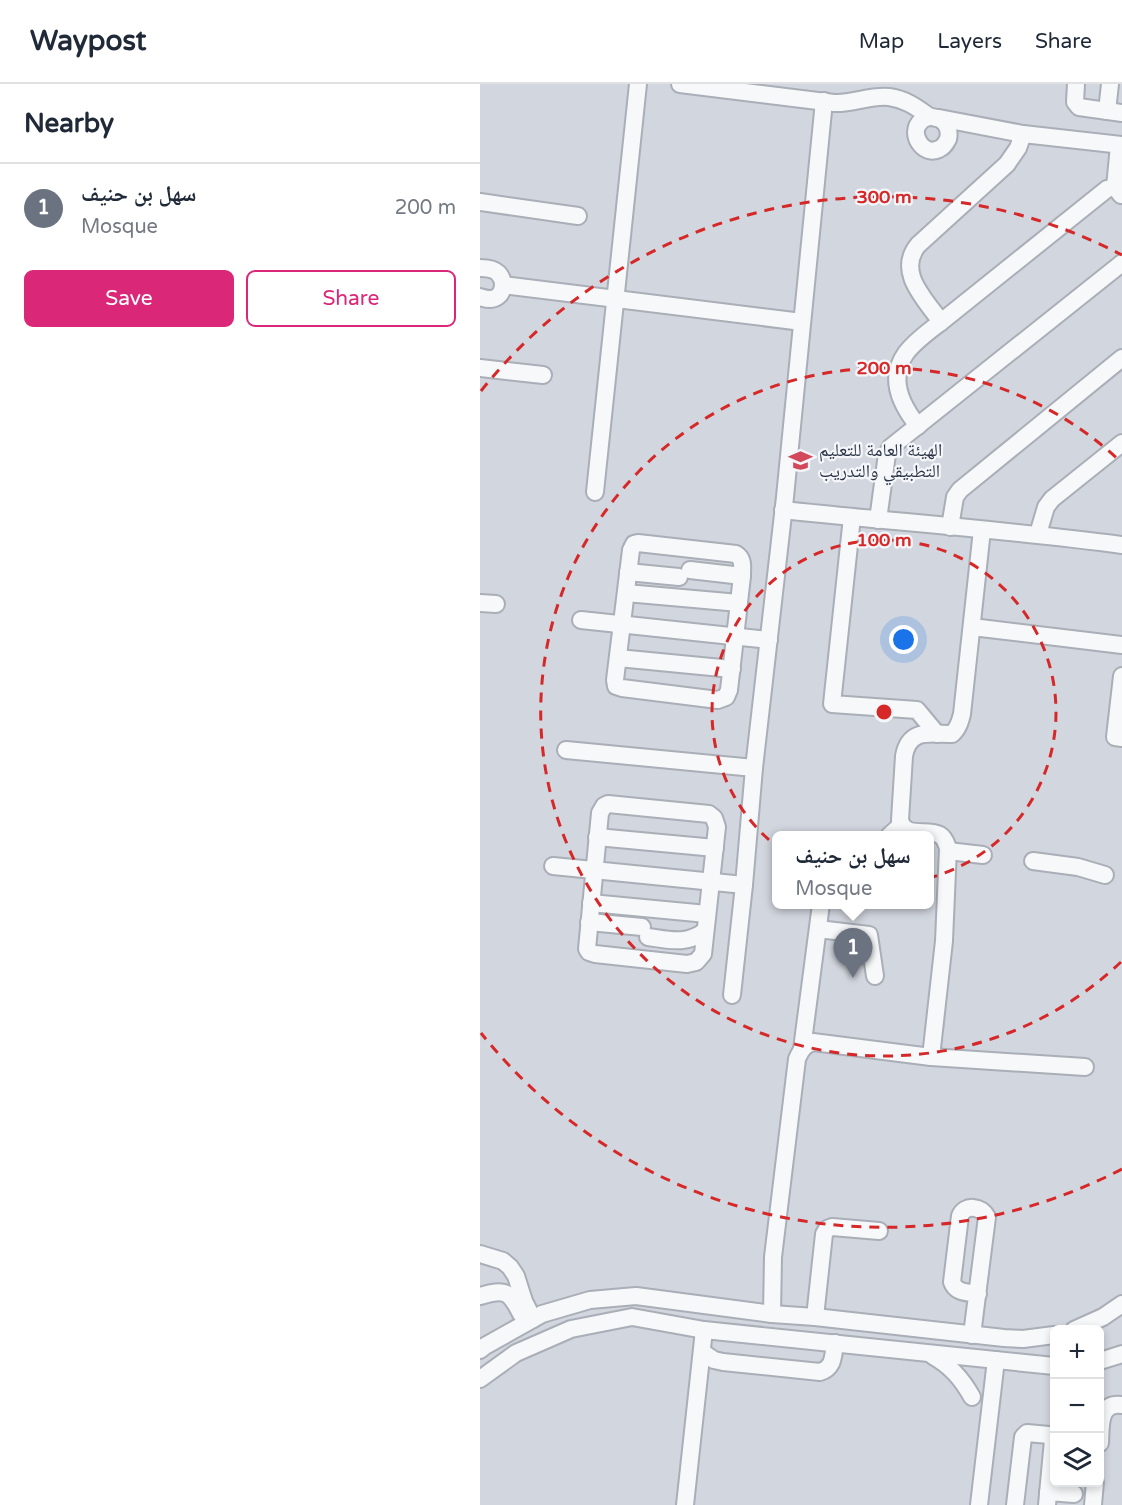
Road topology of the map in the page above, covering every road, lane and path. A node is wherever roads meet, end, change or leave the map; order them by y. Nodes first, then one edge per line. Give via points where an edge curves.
1 (638, 84) edge
2 (680, 84) edge
3 (1076, 84) edge
4 (1110, 84) edge
5 (824, 101) junction
6 (1114, 112) edge
7 (934, 117) junction
8 (983, 127) junction
9 (1023, 134) junction
10 (946, 143) junction
11 (1120, 145) edge
12 (1118, 191) edge
13 (480, 202) edge
14 (578, 216) dead end
15 (1122, 263) edge
16 (480, 268) edge
17 (503, 285) junction
18 (480, 297) edge
19 (616, 299) junction
20 (802, 322) junction
21 (941, 322) junction
22 (1122, 358) edge
23 (480, 368) edge
24 (543, 375) dead end
25 (918, 426) junction
26 (1122, 443) edge
27 (595, 492) dead end
28 (783, 510) junction
29 (852, 517) junction
30 (878, 520) junction
31 (950, 527) junction
32 (982, 530) junction
33 (1038, 534) junction
34 (1122, 545) edge
35 (628, 572) junction
36 (742, 576) junction
37 (626, 593) junction
38 (739, 603) junction
39 (581, 620) dead end
40 (622, 624) junction
41 (972, 627) junction
42 (735, 636) junction
43 (769, 639) junction
44 (1122, 645) edge
45 (618, 657) junction
46 (732, 669) junction
47 (1122, 676) edge
48 (937, 734) junction
49 (1122, 738) edge
50 (566, 750) dead end
51 (754, 768) junction
52 (895, 830) edge
53 (910, 831) edge
54 (934, 834) edge
55 (597, 837) junction
56 (715, 848) junction
57 (948, 851) junction
58 (983, 855) dead end
59 (1033, 861) dead end
60 (553, 866) dead end
61 (594, 870) junction
62 (1105, 875) dead end
63 (711, 882) junction
64 (744, 885) junction
65 (591, 903) junction
66 (820, 909) edge
67 (589, 922) junction
68 (706, 923) junction
69 (818, 929) junction
70 (875, 976) dead end
71 (732, 995) dead end
72 (802, 1049) junction
73 (931, 1057) junction
74 (1084, 1067) dead end
75 (879, 1232) dead end
76 (480, 1254) edge
77 (510, 1267) junction
78 (498, 1291) junction
79 (978, 1294) junction
80 (480, 1296) edge
81 (1122, 1304) edge
82 (772, 1314) junction
83 (815, 1317) junction
84 (530, 1321) junction
85 (1084, 1325) edge
86 (704, 1330) junction
87 (972, 1335) junction
88 (1050, 1336) edge
89 (788, 1339) junction
90 (722, 1340) dead end
91 (835, 1343) junction
92 (480, 1350) edge
93 (702, 1352) junction
94 (927, 1353) junction
95 (1122, 1354) edge
96 (996, 1360) junction
97 (1104, 1360) edge
98 (1050, 1366) edge
99 (480, 1379) edge
100 (972, 1397) dead end
101 (1122, 1405) edge
102 (1101, 1433) edge
103 (1095, 1487) edge
104 (1074, 1494) edge
105 (1047, 1498) edge
106 (685, 1505) edge
107 (979, 1505) edge
108 (1015, 1505) edge
109 (1093, 1505) edge

1 - 19 street
2 - 5 street
3 - 6 street via 1075,102 1079,107
4 - 6 street
5 - 7 street via 843,104 890,97
5 - 20 street
7 - 8 street
7 - 10 street via 946,124
7 - 10 street via 920,122 915,132 918,143 927,150 938,150
8 - 9 street
8 - 10 street
9 - 11 street
9 - 21 street via 1007,164 918,245 912,255 910,275
11 - 12 street
12 - 21 street via 1107,189
13 - 14 street
15 - 25 street
16 - 17 street via 498,272
17 - 18 street via 499,295 490,299
17 - 19 street
19 - 20 street
19 - 27 street
20 - 28 street
21 - 25 street via 905,353 898,369 897,387 902,403
22 - 31 street via 960,490 955,496
23 - 24 street
25 - 30 street via 887,454
26 - 33 street via 1052,499
28 - 29 street
28 - 43 street
29 - 30 street
29 - 48 street via 832,704 917,710
30 - 31 street
31 - 32 street
32 - 33 street
32 - 41 street
33 - 34 street
35 - 36 street
35 - 36 street via 632,547 641,543 736,554 742,561
35 - 37 street
36 - 38 street
37 - 38 street
37 - 40 street
38 - 42 street
39 - 40 street
40 - 42 street
40 - 45 street
41 - 44 street
41 - 48 street via 960,724 952,735
42 - 43 street
42 - 46 street
43 - 51 street
45 - 46 street
45 - 46 street via 615,683 619,688 718,700 728,694
47 - 49 street via 1115,737
48 - 52 street via 921,734 906,749 900,820
50 - 51 street
51 - 64 street
52 - 53 street
54 - 57 street via 945,839
55 - 56 street
55 - 56 street via 601,809 612,804 709,814 717,827
55 - 61 street
56 - 63 street
57 - 58 street
57 - 73 street via 944,941
59 - 62 street
60 - 61 street
61 - 63 street
61 - 65 street
63 - 64 street
63 - 68 street
64 - 71 street
65 - 67 street
65 - 68 street
66 - 69 street
67 - 68 street via 686,940 698,936
67 - 68 street via 586,945 592,953 687,964 696,962 703,954
69 - 70 street via 869,935
69 - 72 street
72 - 73 street via 813,1042
72 - 82 street via 797,1059 772,1257
73 - 74 street
75 - 83 street via 827,1229
76 - 77 street
77 - 78 street
77 - 84 street
78 - 80 street
78 - 84 street via 510,1295
79 - 79 street via 987,1217 980,1209 966,1208 960,1216 952,1282 959,1290
79 - 87 street
81 - 85 street
82 - 83 street
82 - 84 street via 636,1296 590,1300
83 - 87 street
84 - 92 street
86 - 89 street
86 - 93 street
86 - 99 street via 632,1317 571,1329 516,1353
87 - 88 street via 1023,1339
89 - 90 street via 769,1345
89 - 91 street
91 - 93 street via 831,1364 820,1372 723,1362
91 - 94 street
93 - 106 street
94 - 96 street
94 - 100 street via 958,1375
95 - 97 street
96 - 98 street
96 - 107 street
101 - 102 street via 1105,1411
103 - 109 street
104 - 105 street
105 - 108 street via 1053,1440 1049,1435 1028,1433 1023,1437

